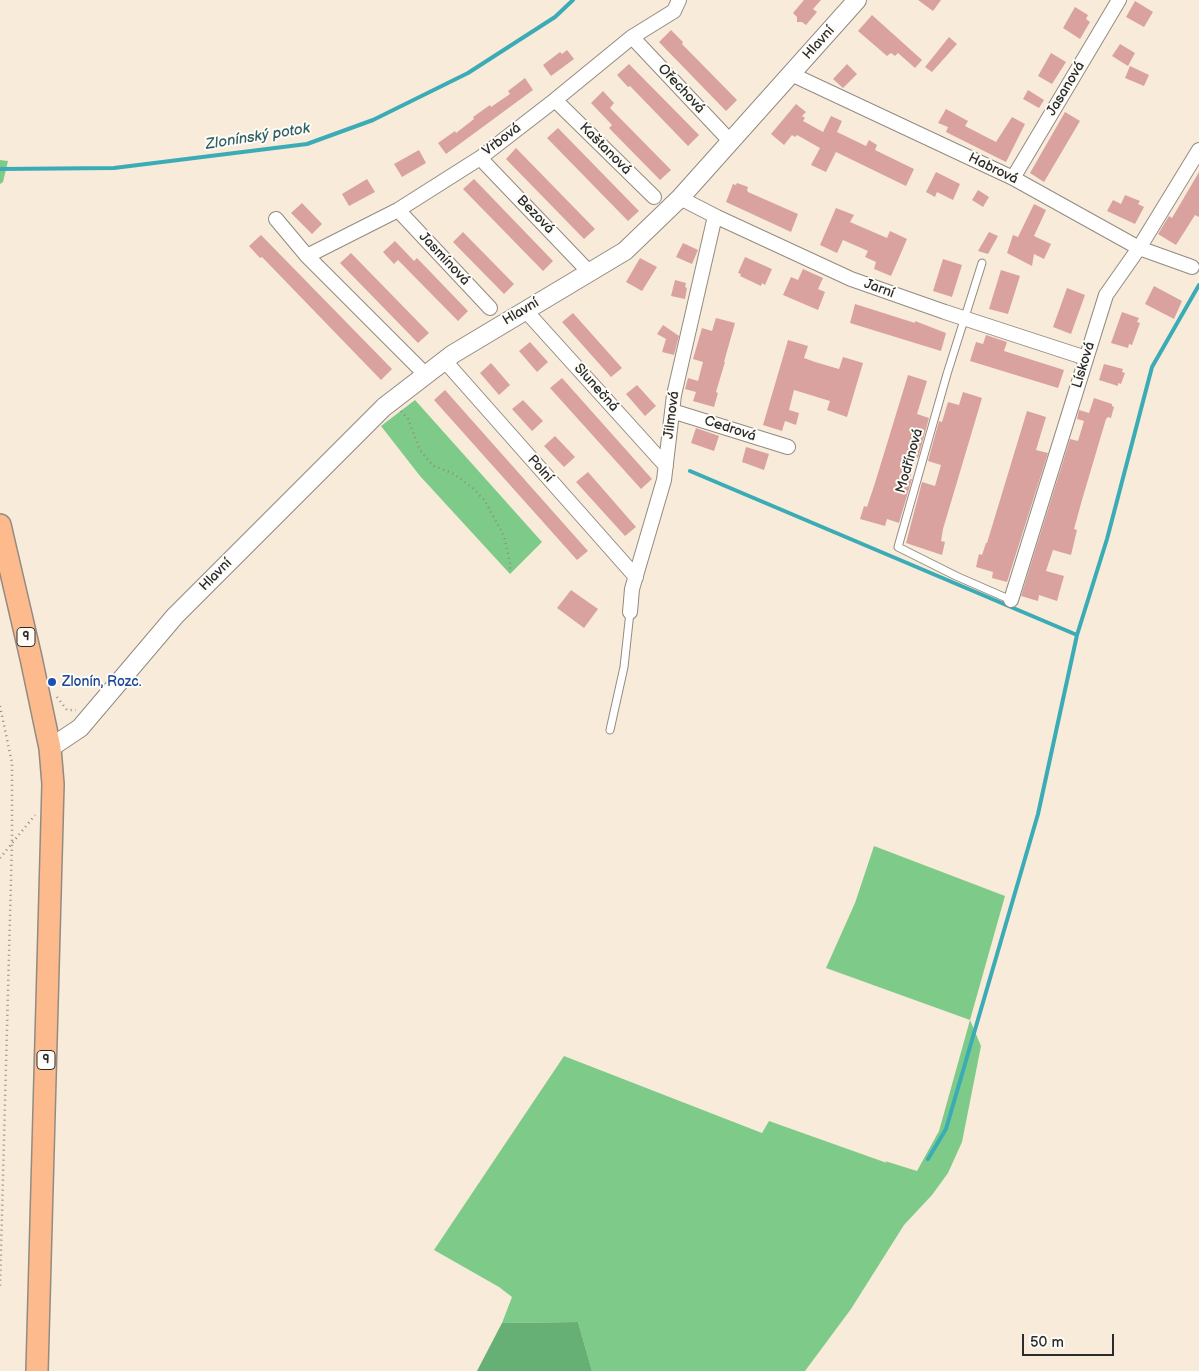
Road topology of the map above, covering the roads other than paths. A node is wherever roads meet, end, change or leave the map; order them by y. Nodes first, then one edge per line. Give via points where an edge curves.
1 (679, 0) edge
2 (857, 0) edge
3 (1119, 0) edge
4 (632, 37) junction
5 (791, 74) junction
6 (555, 100) junction
7 (730, 141) junction
8 (1199, 150) edge
9 (480, 158) junction
10 (1013, 178) junction
11 (654, 198) dead end
12 (680, 198) junction
13 (398, 210) junction
14 (715, 216) junction
15 (276, 219) dead end
16 (1139, 248) junction
17 (307, 256) junction
18 (982, 263) dead end
19 (1192, 267) dead end
20 (590, 273) junction
21 (490, 308) dead end
22 (525, 310) junction
23 (965, 319) junction
24 (1086, 358) junction
25 (444, 360) junction
26 (426, 375) junction
27 (672, 411) junction
28 (788, 447) dead end
29 (666, 466) junction
30 (0, 525) edge
31 (636, 577) junction
32 (1011, 600) joint
33 (630, 612) joint
34 (610, 730) dead end
35 (50, 748) junction
36 (37, 1371) edge

1 - 4 street, Vrbová via 674,11
2 - 5 street, Hlavní
3 - 10 street, Jasanová
4 - 6 street, Vrbová
4 - 7 street, Ořechová
5 - 7 street, Hlavní
5 - 10 street, Habrová
6 - 9 street, Vrbová
6 - 11 street, Kaštanová
7 - 12 street, Hlavní
8 - 16 street, Lísková
9 - 13 street, Vrbová
9 - 20 street, Bezová
10 - 16 street, Habrová
12 - 14 street, Jarní
12 - 20 street, Hlavní via 626,251
13 - 17 street, Vrbová
13 - 21 street, Jasmínová
14 - 23 street, Jarní via 851,279
14 - 27 street, Jilmová
15 - 17 street
16 - 19 street, Habrová
16 - 24 street, Lísková via 1106,295
17 - 26 street
18 - 23 lane, Modřínová
20 - 22 street, Hlavní
22 - 25 street, Hlavní
22 - 29 street, Slunečná
23 - 24 street, Jarní
23 - 32 lane, Modřínová via 898,547
24 - 32 street, Lísková
25 - 26 street, Hlavní
25 - 31 street, Polní
26 - 35 street, Hlavní via 384,407 174,616 80,728
27 - 28 street, Cedrová
27 - 29 street, Jilmová
29 - 31 street, Jilmová
30 - 35 main road, 9
31 - 33 street, Jilmová
33 - 34 lane via 624,667
35 - 36 main road, 9 via 53,796

